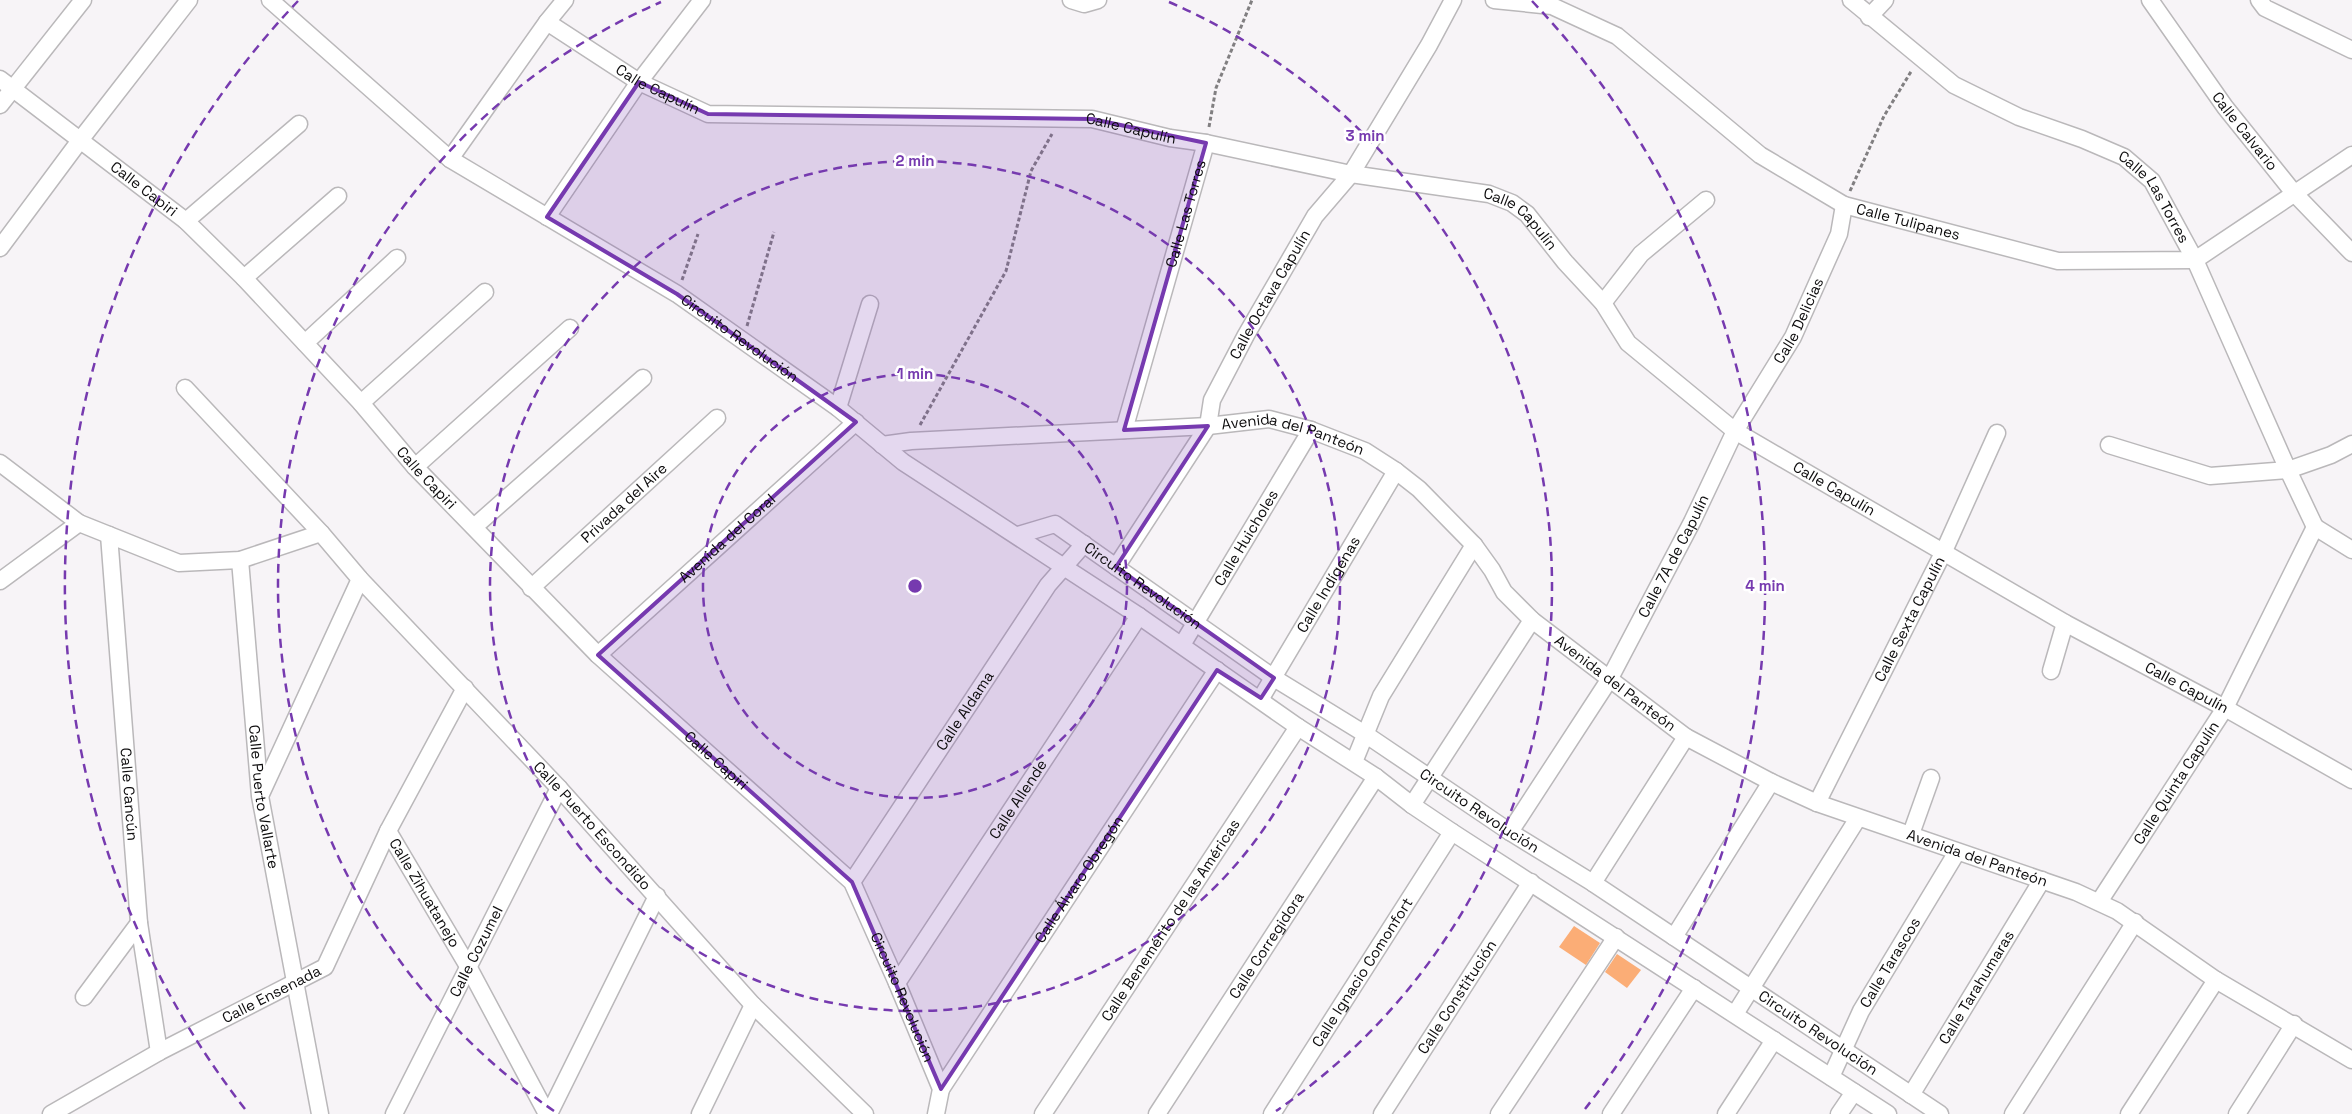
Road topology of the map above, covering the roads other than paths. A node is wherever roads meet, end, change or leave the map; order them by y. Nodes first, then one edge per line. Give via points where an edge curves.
1 (83, 0) edge
2 (189, 0) edge
3 (270, 0) edge
4 (565, 0) edge
5 (702, 0) edge
6 (1072, 0) edge
7 (1098, 0) edge
8 (1453, 0) edge
9 (1494, 0) edge
10 (1850, 0) edge
11 (1885, 0) edge
12 (2150, 0) edge
13 (2259, 0) edge
14 (1869, 17) junction
15 (547, 22) junction
16 (2352, 50) edge
17 (639, 82) junction
18 (6, 83) edge
19 (0, 106) edge
20 (299, 124) dead end
21 (81, 139) junction
22 (1206, 143) junction
23 (2352, 155) edge
24 (450, 159) junction
25 (1351, 174) junction
26 (2294, 192) junction
27 (338, 196) dead end
28 (1706, 200) dead end
29 (1844, 205) junction
30 (547, 216) junction
31 (186, 221) junction
32 (0, 248) edge
33 (2352, 253) edge
34 (396, 258) dead end
35 (2194, 260) junction
36 (244, 278) junction
37 (485, 292) dead end
38 (1603, 303) junction
39 (870, 304) dead end
40 (570, 328) dead end
41 (305, 343) junction
42 (643, 378) dead end
43 (185, 388) dead end
44 (361, 403) junction
45 (838, 408) junction
46 (717, 418) dead end
47 (856, 422) junction
48 (1208, 426) junction
49 (1124, 430) junction
50 (1310, 430) junction
51 (1735, 431) junction
52 (1997, 433) dead end
53 (882, 444) junction
54 (2352, 444) edge
55 (2109, 445) dead end
56 (0, 463) edge
57 (415, 467) junction
58 (2288, 470) junction
59 (1396, 471) junction
60 (79, 523) junction
61 (2316, 526) junction
62 (474, 527) junction
63 (321, 533) junction
64 (1018, 535) junction
65 (109, 536) junction
66 (1084, 544) junction
67 (1474, 544) junction
68 (2352, 550) edge
69 (1944, 551) junction
70 (240, 560) junction
71 (1116, 567) junction
72 (1066, 568) junction
73 (360, 579) junction
74 (0, 581) edge
75 (531, 588) junction
76 (1139, 616) junction
77 (1532, 620) junction
78 (1196, 623) junction
79 (2065, 623) junction
80 (1182, 645) junction
81 (598, 655) junction
82 (1217, 670) junction
83 (2051, 671) dead end
84 (1274, 678) junction
85 (1609, 680) junction
86 (465, 688) junction
87 (1261, 698) junction
88 (2225, 708) junction
89 (1298, 726) junction
90 (1365, 734) junction
91 (1686, 737) junction
92 (1354, 762) junction
93 (1376, 777) junction
94 (1430, 778) junction
95 (1931, 778) dead end
96 (2352, 780) edge
97 (1771, 782) junction
98 (559, 788) junction
99 (260, 796) junction
100 (1817, 803) junction
101 (1412, 805) junction
102 (1858, 818) junction
103 (388, 831) junction
104 (1452, 832) junction
105 (1510, 832) junction
106 (1911, 834) junction
107 (1956, 852) junction
108 (2042, 880) junction
109 (852, 882) junction
110 (1531, 882) junction
111 (1593, 883) junction
112 (657, 896) junction
113 (2099, 902) junction
114 (2135, 922) junction
115 (139, 923) junction
116 (1616, 937) junction
117 (1674, 937) junction
118 (468, 968) junction
119 (2216, 980) junction
120 (897, 983) junction
121 (296, 984) junction
122 (1694, 988) junction
123 (1752, 989) junction
124 (84, 997) dead end
125 (753, 1006) junction
126 (1735, 1014) junction
127 (2294, 1024) junction
128 (1774, 1040) junction
129 (1844, 1051) junction
130 (159, 1052) junction
131 (2352, 1060) edge
132 (1831, 1077) junction
133 (941, 1089) junction
134 (1854, 1092) junction
135 (1911, 1094) junction
136 (316, 1112) edge
137 (51, 1114) edge
138 (394, 1114) edge
139 (548, 1114) edge
140 (700, 1114) edge
141 (865, 1114) edge
142 (936, 1114) edge
143 (1044, 1114) edge
144 (1157, 1114) edge
145 (1272, 1114) edge
146 (1382, 1114) edge
147 (1499, 1114) edge
148 (1611, 1114) edge
149 (1726, 1114) edge
150 (1839, 1114) edge
151 (1888, 1114) edge
152 (1940, 1114) edge
153 (2013, 1114) edge
154 (2129, 1114) edge
155 (2237, 1114) edge

1 - 18 street
2 - 21 street
3 - 24 street, Circuito Revolución
4 - 15 street
5 - 17 street
6 - 7 street via 1084,4
8 - 25 street, Calle Octava Capulín
9 - 29 street, Calle Tulipanes via 1552,6 1618,36 1760,155
10 - 14 street, Calle Las Torres
11 - 14 street
12 - 26 street, Calle Calvario via 2225,107
13 - 16 street via 2266,8
14 - 35 street, Calle Las Torres via 1954,85 2011,113 2124,157 2152,181
15 - 17 street, Calle Capulín
15 - 24 street
17 - 22 street, Calle Capulín via 708,114 1092,119 1170,138
17 - 30 street
18 - 19 street
18 - 21 street, Calle Capiri
20 - 31 street
21 - 31 street, Calle Capiri
21 - 32 street
22 - 25 street, Calle Capulín
22 - 49 street, Calle Las Torres
23 - 26 street
24 - 30 street, Circuito Revolución
25 - 38 street, Calle Capulín via 1489,194 1512,202 1527,214
25 - 48 street, Calle Octava Capulín via 1315,216 1251,326 1212,400
26 - 33 street, Calle Calvario
26 - 35 street
27 - 36 street
28 - 38 street via 1640,254
29 - 35 street, Calle Tulipanes via 2058,261
29 - 51 street, Calle Delicias via 1839,234 1793,337
30 - 45 street, Circuito Revolución via 677,294
31 - 36 street, Calle Capiri
34 - 41 street
35 - 58 street, Calle Las Torres
36 - 41 street, Calle Capiri
37 - 44 street
38 - 51 street, Calle Capulín via 1628,343
39 - 45 street
40 - 57 street
41 - 44 street, Calle Capiri
42 - 62 street
43 - 63 street, Calle Puerto Escondido
44 - 57 street, Calle Capiri
45 - 47 street, Circuito Revolución
46 - 75 street, Privada del Aire
47 - 53 street, Circuito Revolución
47 - 81 street, Avenida del Coral
48 - 49 street, Avenida del Panteón
48 - 50 street, Avenida del Panteón via 1269,419
48 - 71 street
49 - 53 street, Avenida del Panteón
50 - 59 street, Avenida del Panteón via 1364,451
50 - 78 street, Calle Huicholes
51 - 69 street, Calle Capulín
51 - 85 street, Calle 7A de Capulín via 1692,522
52 - 69 street, Calle Sexta Capulín
53 - 64 street, Circuito Revolución via 903,462
54 - 58 street
55 - 58 street via 2210,476
56 - 60 street
57 - 62 street, Calle Capiri
58 - 61 street, Calle Las Torres
59 - 67 street, Avenida del Panteón
59 - 84 street, Calle Indígenas
60 - 65 street
60 - 74 street
61 - 68 street
61 - 88 street, Calle Quinta Capulín
62 - 75 street, Calle Capiri
63 - 70 street
63 - 73 street, Calle Puerto Escondido
64 - 66 street, Circuito Revolución via 1054,524
64 - 72 street, Circuito Revolución
65 - 70 street via 179,563
65 - 115 street, Calle Cancún
66 - 71 street, Circuito Revolución
66 - 72 street, Calle Aldama
67 - 77 street, Avenida del Panteón via 1504,592
67 - 90 street via 1381,696
69 - 79 street, Calle Capulín
69 - 100 street, Calle Sexta Capulín
70 - 99 street, Calle Puerto Vallarte
71 - 78 street, Circuito Revolución
72 - 76 street, Circuito Revolución
72 - 109 street, Calle Aldama via 1048,585
73 - 86 street, Calle Puerto Escondido
73 - 99 street
75 - 81 street, Calle Capiri
76 - 80 street, Circuito Revolución
76 - 120 street, Calle Allende
77 - 85 street, Avenida del Panteón
77 - 94 street
78 - 80 street, Calle Huicholes
78 - 84 street, Circuito Revolución
79 - 83 street
79 - 88 street, Calle Capulín
80 - 82 street, Circuito Revolución
81 - 109 street, Calle Capiri
82 - 87 street, Circuito Revolución
82 - 133 street, Calle Álvaro Obregón
84 - 87 street, Calle Indígenas
84 - 90 street, Circuito Revolución
85 - 91 street, Avenida del Panteón
85 - 105 street, Calle 7A de Capulín
86 - 98 street, Calle Puerto Escondido
86 - 103 street, Calle Ensenada
87 - 89 street, Circuito Revolución
88 - 96 street, Calle Capulín
88 - 113 street, Calle Quinta Capulín
89 - 92 street, Circuito Revolución
89 - 143 street, Calle Benemérito de las Américas
90 - 92 street
90 - 94 street, Circuito Revolución
91 - 97 street, Avenida del Panteón
91 - 111 street
92 - 93 street, Circuito Revolución
93 - 101 street, Circuito Revolución
93 - 144 street, Calle Corregidora
94 - 101 street
94 - 105 street, Circuito Revolución
95 - 106 street
97 - 100 street, Avenida del Panteón
97 - 117 street
98 - 112 street, Calle Puerto Escondido
98 - 118 street, Calle Cozumel
99 - 121 street, Calle Puerto Vallarte
100 - 102 street, Avenida del Panteón
101 - 104 street, Circuito Revolución
102 - 106 street, Avenida del Panteón
102 - 123 street
103 - 118 street, Calle Zihuatanejo
103 - 121 street, Calle Ensenada via 325,967
104 - 110 street, Circuito Revolución
104 - 145 street, Calle Ignacio Comonfort
105 - 111 street, Circuito Revolución
106 - 107 street, Avenida del Panteón
107 - 108 street, Avenida del Panteón
107 - 129 street, Calle Tarascos via 1861,1011
108 - 113 street, Avenida del Panteón
108 - 135 street, Calle Tarahumaras
109 - 120 street, Circuito Revolución
110 - 116 street, Circuito Revolución
110 - 146 street, Calle Constitución
111 - 117 street, Circuito Revolución
112 - 125 street, Calle Puerto Escondido
112 - 139 street
113 - 114 street, Avenida del Panteón
114 - 119 street, Avenida del Panteón
114 - 153 street
115 - 124 street
115 - 130 street, Calle Cancún
116 - 122 street, Circuito Revolución
116 - 147 street
117 - 123 street, Circuito Revolución
118 - 138 street, Calle Cozumel
118 - 139 street, Calle Zihuatanejo
119 - 127 street, Avenida del Panteón
119 - 154 street
120 - 133 street, Circuito Revolución
121 - 130 street, Calle Ensenada
121 - 136 street, Calle Puerto Vallarte
122 - 126 street, Circuito Revolución
122 - 148 street
123 - 126 street
123 - 129 street, Circuito Revolución
125 - 140 street
125 - 141 street, Calle Puerto Escondido
126 - 128 street, Circuito Revolución
127 - 131 street, Avenida del Panteón
127 - 155 street
128 - 132 street, Circuito Revolución
128 - 149 street
129 - 132 street, Calle Tarascos
129 - 135 street, Circuito Revolución
130 - 137 street, Calle Ensenada
132 - 134 street, Circuito Revolución
133 - 142 street
134 - 150 street
134 - 151 street, Circuito Revolución
135 - 152 street, Circuito Revolución

